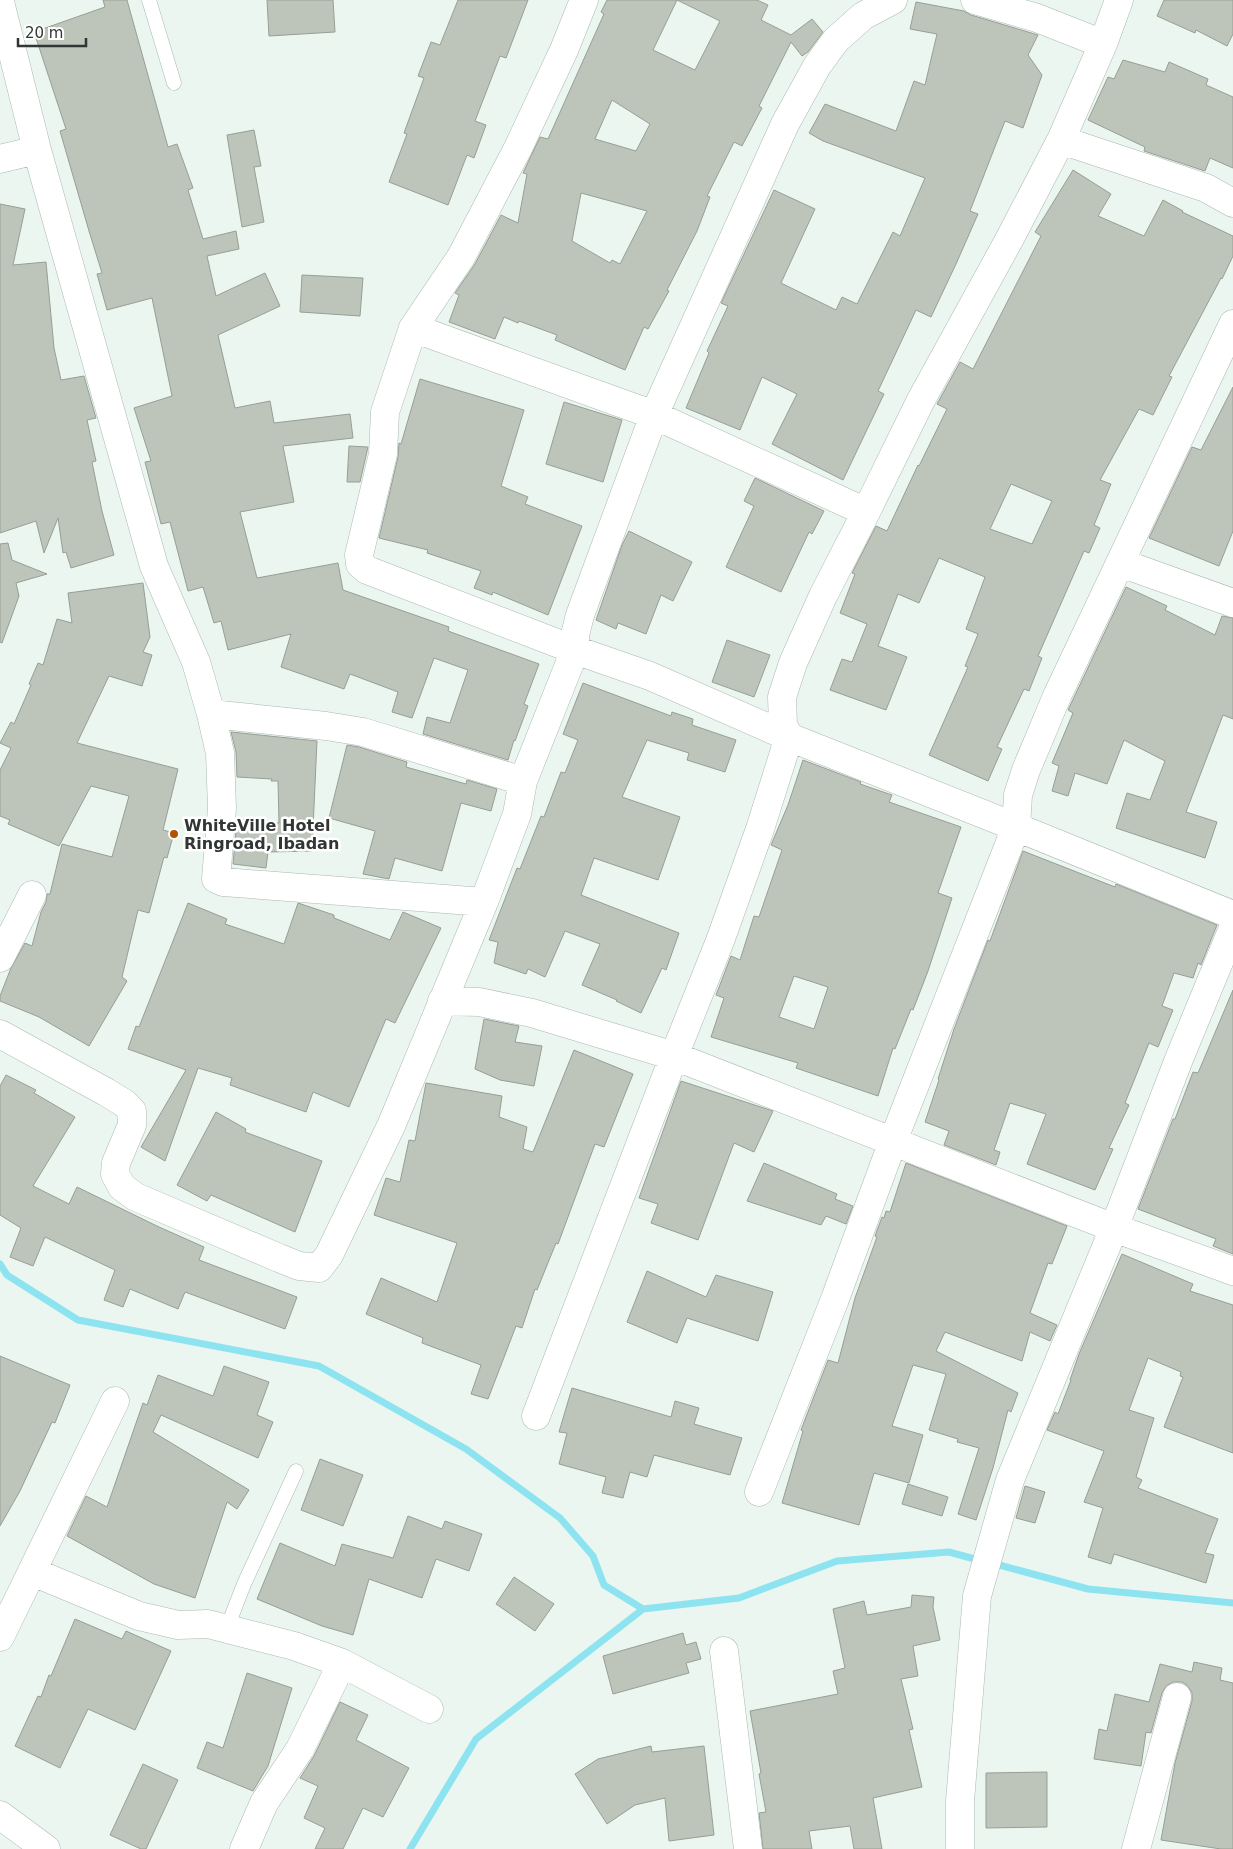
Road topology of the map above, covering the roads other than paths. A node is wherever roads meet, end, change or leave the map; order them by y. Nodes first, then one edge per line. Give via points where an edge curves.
1 (149, 0) edge
2 (584, 0) edge
3 (893, 0) edge
4 (975, 0) edge
5 (1119, 0) edge
6 (0, 2) edge
7 (1102, 44) junction
8 (174, 82) dead end
9 (1061, 140) junction
10 (37, 150) junction
11 (0, 159) edge
12 (1233, 203) edge
13 (1233, 324) edge
14 (413, 328) junction
15 (654, 416) junction
16 (866, 512) junction
17 (1121, 563) junction
18 (1233, 603) edge
19 (575, 650) junction
20 (212, 714) junction
21 (789, 737) junction
22 (523, 781) junction
23 (1016, 826) junction
24 (32, 895) dead end
25 (484, 902) junction
26 (1233, 915) edge
27 (1233, 928) edge
28 (0, 958) edge
29 (442, 1001) junction
30 (0, 1034) edge
31 (674, 1056) junction
32 (893, 1141) junction
33 (1114, 1228) junction
34 (1233, 1271) edge
35 (115, 1400) dead end
36 (536, 1416) dead end
37 (296, 1470) dead end
38 (759, 1492) dead end
39 (33, 1572) junction
40 (227, 1628) junction
41 (0, 1637) edge
42 (724, 1651) dead end
43 (342, 1663) junction
44 (1177, 1697) dead end
45 (430, 1709) dead end
46 (0, 1815) edge
47 (46, 1849) edge
48 (244, 1849) edge
49 (748, 1849) edge
50 (960, 1849) edge
51 (1136, 1849) edge

1 - 8 lane
2 - 14 street via 514,157 461,257
3 - 15 street via 863,16 836,40 817,66 785,124
4 - 7 street via 1037,18
5 - 7 street
6 - 10 street
7 - 9 street
9 - 12 street via 1206,188
9 - 16 street via 921,400
10 - 11 street
10 - 20 street via 154,566 196,662
13 - 17 street
14 - 15 street
14 - 19 street via 385,412 383,454 359,555 360,564 367,570
15 - 16 street
15 - 19 street via 580,615
16 - 21 street via 793,662 782,697 783,725
17 - 18 street
17 - 23 street via 1057,696 1026,770 1018,795
19 - 21 street via 650,676
19 - 22 street
20 - 22 street via 363,732
20 - 25 street via 220,753 222,808 216,878 223,882
21 - 23 street
21 - 31 street via 720,940
22 - 25 street via 517,814
23 - 26 street
23 - 32 street
24 - 28 street
25 - 29 street
27 - 33 street
29 - 30 street via 391,1126 330,1255 319,1268 299,1266 136,1198 122,1187 115,1174 116,1163 132,1124 132,1111 106,1092
29 - 31 street via 479,1002 532,1013
31 - 32 street
31 - 36 street
32 - 33 street
32 - 38 street
33 - 34 street
33 - 50 street via 1010,1480 977,1596 960,1801
35 - 39 street
37 - 40 lane
39 - 40 street via 139,1616 178,1625 208,1624
39 - 41 street
40 - 43 street
42 - 49 street
43 - 45 street
43 - 48 street via 300,1749 264,1802
44 - 51 street
46 - 47 street

